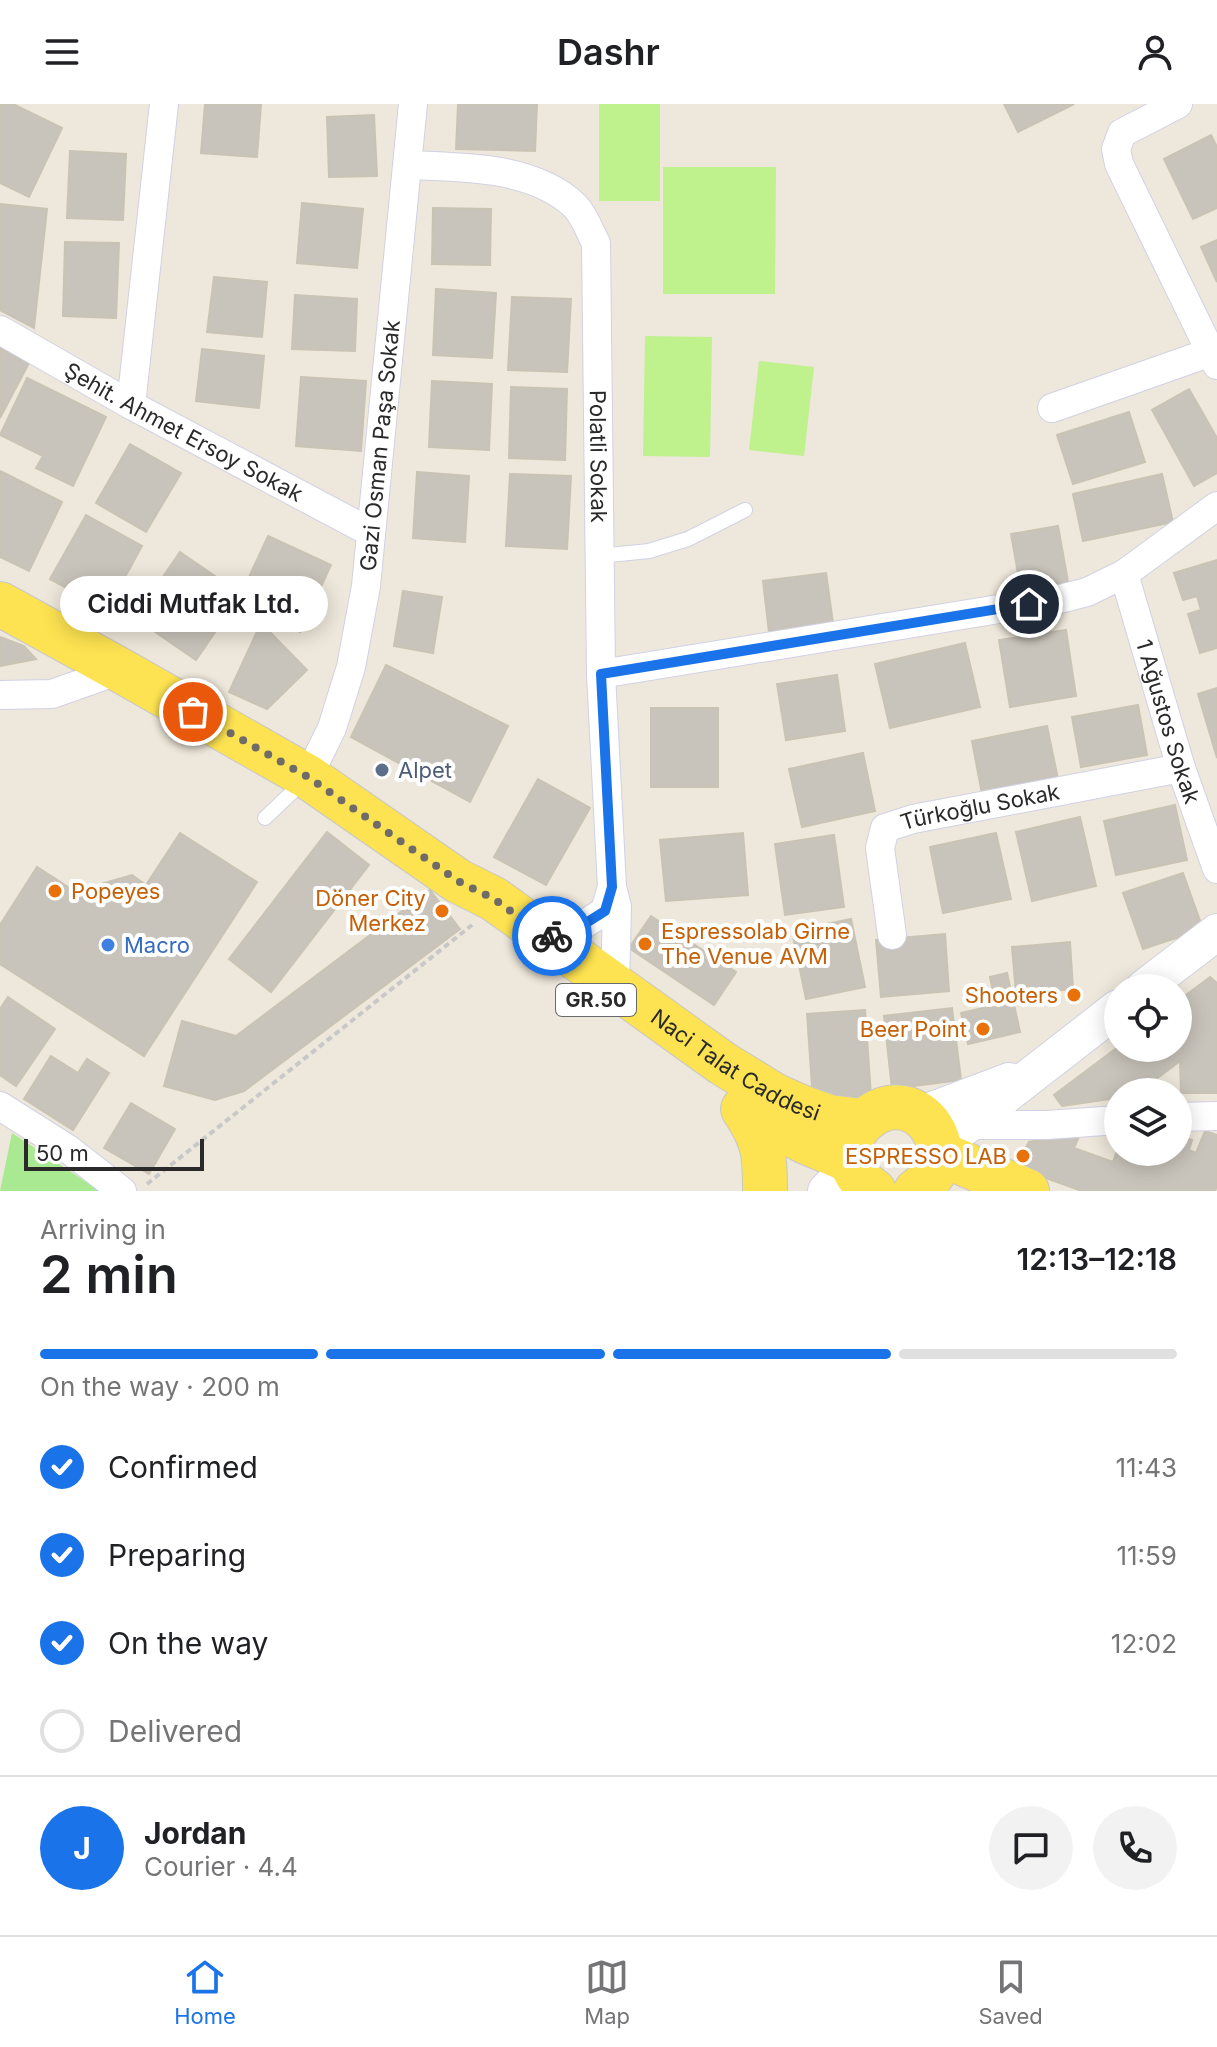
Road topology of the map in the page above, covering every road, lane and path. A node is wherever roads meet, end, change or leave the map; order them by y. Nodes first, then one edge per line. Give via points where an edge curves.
1 (164, 104) edge
2 (413, 104) edge
3 (1178, 104) edge
4 (408, 165) junction
5 (0, 330) edge
6 (1214, 359) edge
7 (131, 405) junction
8 (1052, 408) dead end
9 (1217, 506) edge
10 (745, 510) dead end
11 (370, 532) junction
12 (599, 556) junction
13 (1124, 574) junction
14 (0, 604) edge
15 (120, 670) junction
16 (601, 674) junction
17 (0, 695) edge
18 (1181, 768) junction
19 (308, 777) junction
20 (265, 818) dead end
21 (1217, 869) edge
22 (458, 881) junction
23 (612, 887) junction
24 (489, 911) junction
25 (1217, 932) edge
26 (892, 935) dead end
27 (547, 937) junction
28 (1162, 974) edge
29 (615, 986) junction
30 (1104, 1019) edge
31 (1036, 1070) junction
32 (0, 1106) edge
33 (743, 1109) junction
34 (1217, 1116) edge
35 (1192, 1117) edge
36 (1104, 1121) edge
37 (932, 1159) edge
38 (853, 1166) edge
39 (122, 1191) edge
40 (139, 1191) edge
41 (765, 1191) edge
42 (1027, 1191) edge

1 - 7 street
2 - 4 street, Gazi Osman Paşa Sokak
3 - 6 street via 1122,133 1116,149
4 - 11 street, Gazi Osman Paşa Sokak
4 - 12 street, Polatli Sokak via 464,167 521,177 552,189 577,207 596,243
5 - 7 street, Şehit. Ahmet Ersoy Sokak
6 - 8 street
7 - 11 street, Şehit. Ahmet Ersoy Sokak
9 - 13 street
10 - 12 lane via 688,539 649,551
11 - 19 street, Gazi Osman Paşa Sokak via 351,667 332,728
12 - 16 street, Polatli Sokak
13 - 16 street via 1060,599
13 - 18 street, 1 Ağustos Sokak
14 - 15 main road, Naci Talat Caddesi / GR.50
15 - 17 street via 52,694
15 - 19 main road, Naci Talat Caddesi / GR.50
16 - 23 street, Polatli Sokak
18 - 21 street, 1 Ağustos Sokak
18 - 26 street, Türkoğlu Sokak via 885,828 880,848
19 - 20 lane
19 - 22 main road, Naci Talat Caddesi / GR.50
22 - 24 main road, Naci Talat Caddesi / GR.50
22 - 27 main road, Naci Talat Caddesi / GR.50
23 - 27 street via 605,911 575,930
23 - 29 street, Polatli Sokak via 617,907
24 - 33 main road, Naci Talat Caddesi / GR.50 via 691,1075
24 - 40 path
25 - 28 street
27 - 29 main road, Naci Talat Caddesi / GR.50
29 - 38 main road, Naci Talat Caddesi / GR.50 via 774,1095 829,1117
30 - 31 street
31 - 37 street
31 - 37 street
32 - 39 street
33 - 38 main road, Naci Talat Caddesi / GR.50
33 - 41 main road via 763,1149
34 - 35 street
36 - 37 street via 1047,1125
37 - 38 main road, GR.50 via 905,1109 890,1108 876,1112
37 - 42 main road, GR.50

